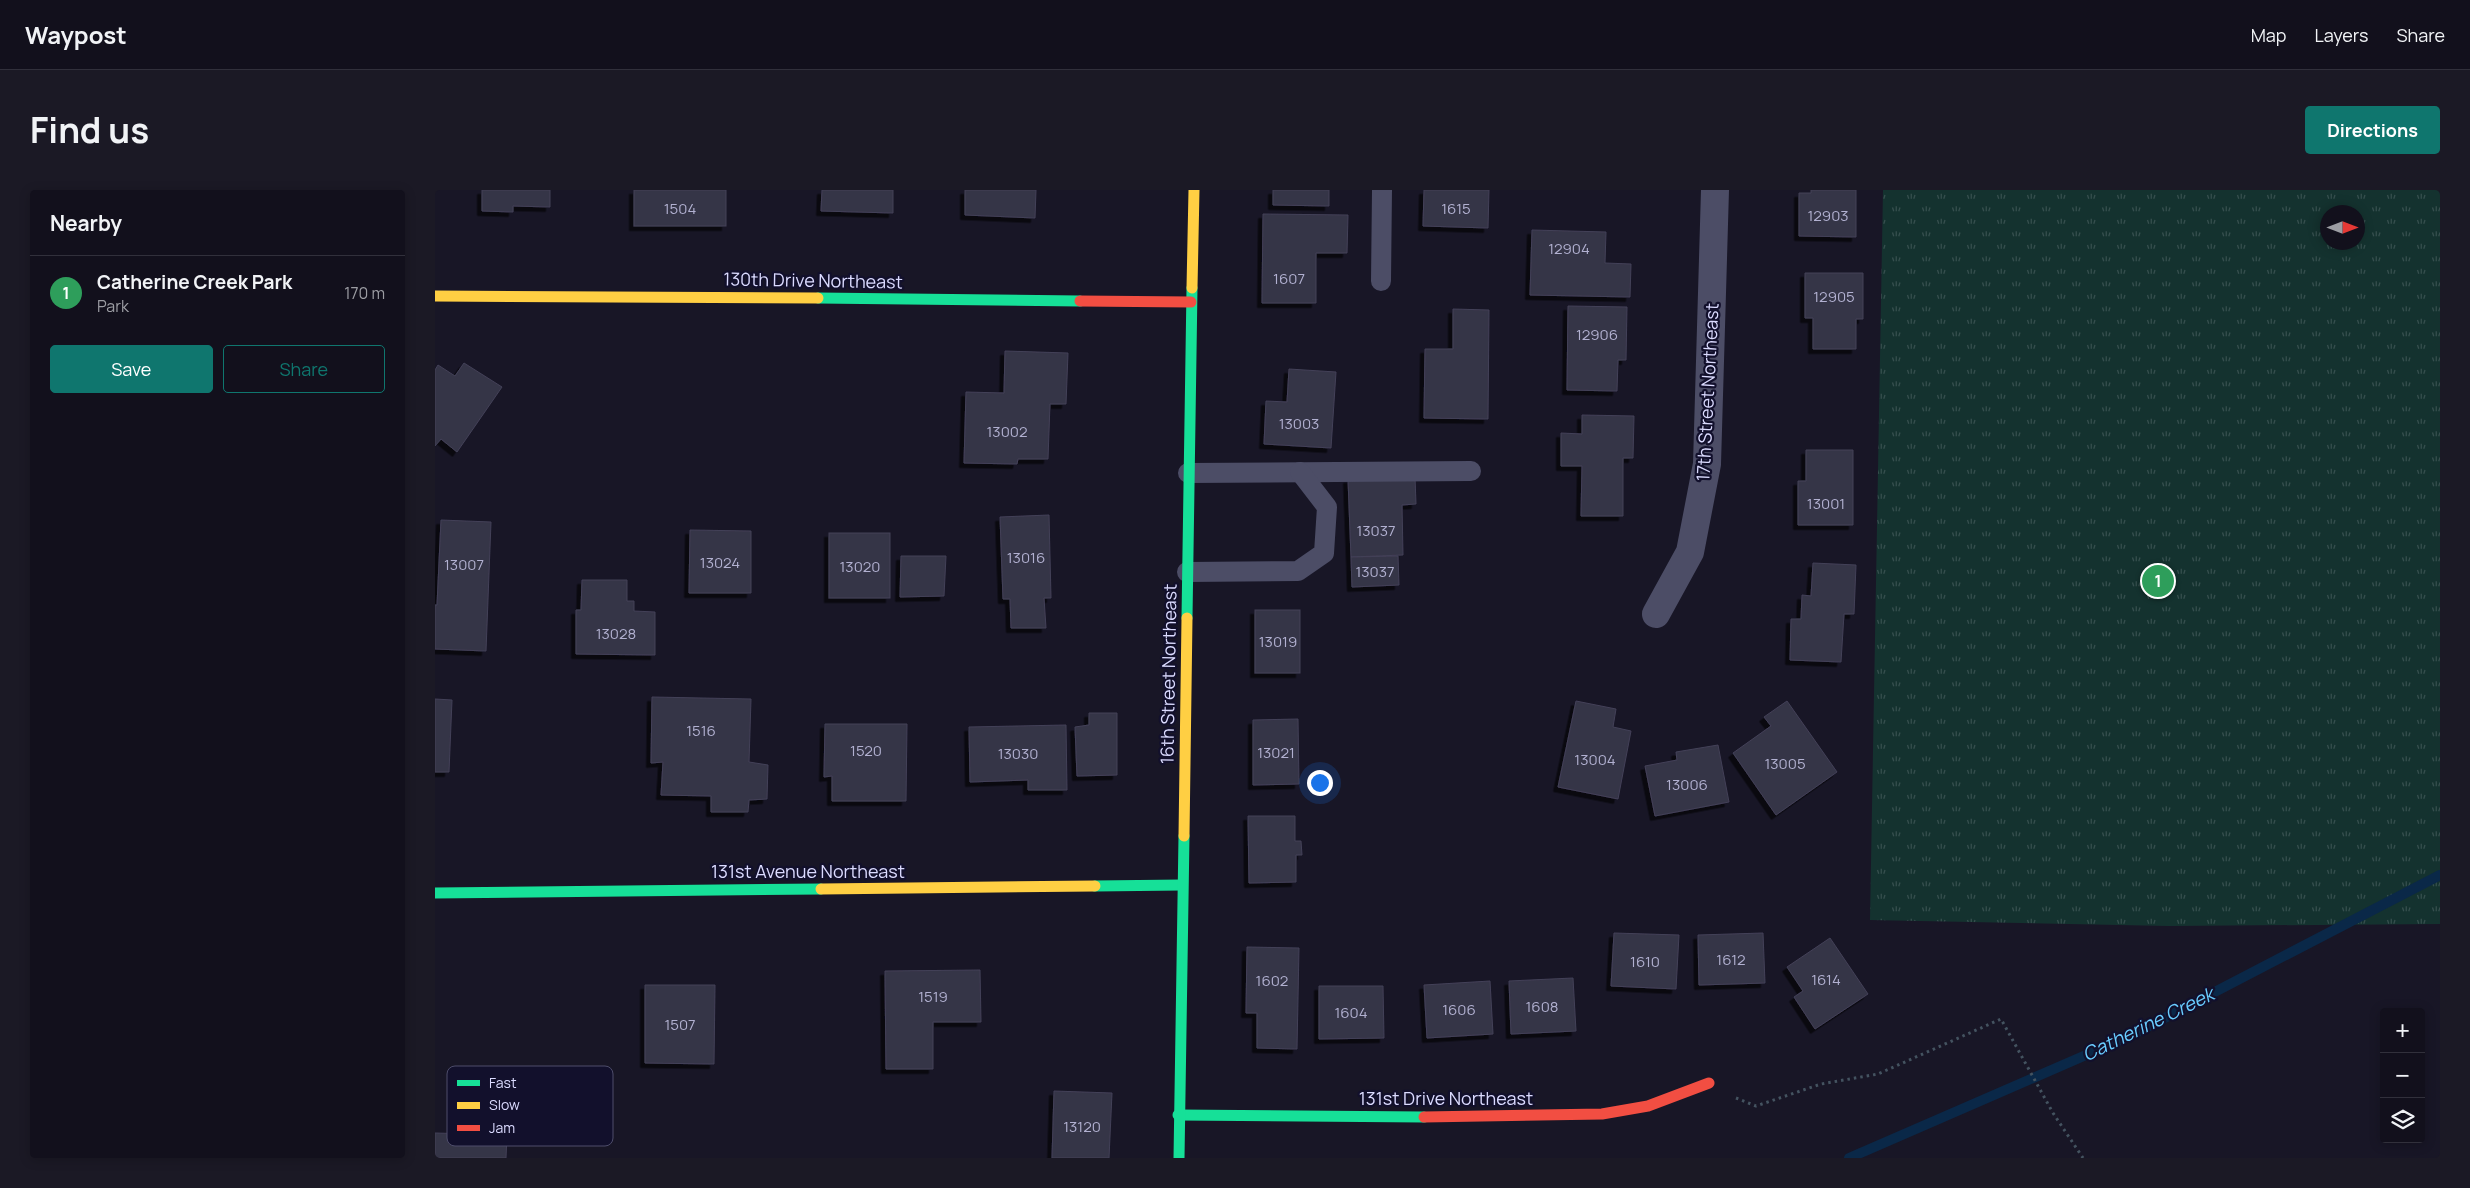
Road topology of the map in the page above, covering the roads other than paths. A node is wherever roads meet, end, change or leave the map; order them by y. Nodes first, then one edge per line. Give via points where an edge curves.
1 (1194, 190) edge
2 (1382, 190) edge
3 (1715, 190) edge
4 (1381, 281) dead end
5 (435, 296) edge
6 (1191, 302) junction
7 (1471, 471) dead end
8 (1300, 472) junction
9 (1188, 473) junction
10 (1187, 572) junction
11 (1656, 614) dead end
12 (1182, 885) junction
13 (435, 894) edge
14 (1709, 1082) road end
15 (1178, 1115) junction
16 (1179, 1158) edge

1 - 6 street, 16th Street Northeast
2 - 4 lane
3 - 11 street, 17th Street Northeast via 1707,464 1690,552
5 - 6 street, 130th Drive Northeast
6 - 9 street, 16th Street Northeast
7 - 8 lane
8 - 9 lane
8 - 10 lane via 1327,506 1324,553 1298,570
9 - 10 street, 16th Street Northeast
10 - 12 street, 16th Street Northeast
12 - 13 street, 131st Avenue Northeast
12 - 15 street, 16th Street Northeast
14 - 15 street, 131st Drive Northeast via 1648,1106 1602,1114 1471,1117
15 - 16 street, 16th Street Northeast

